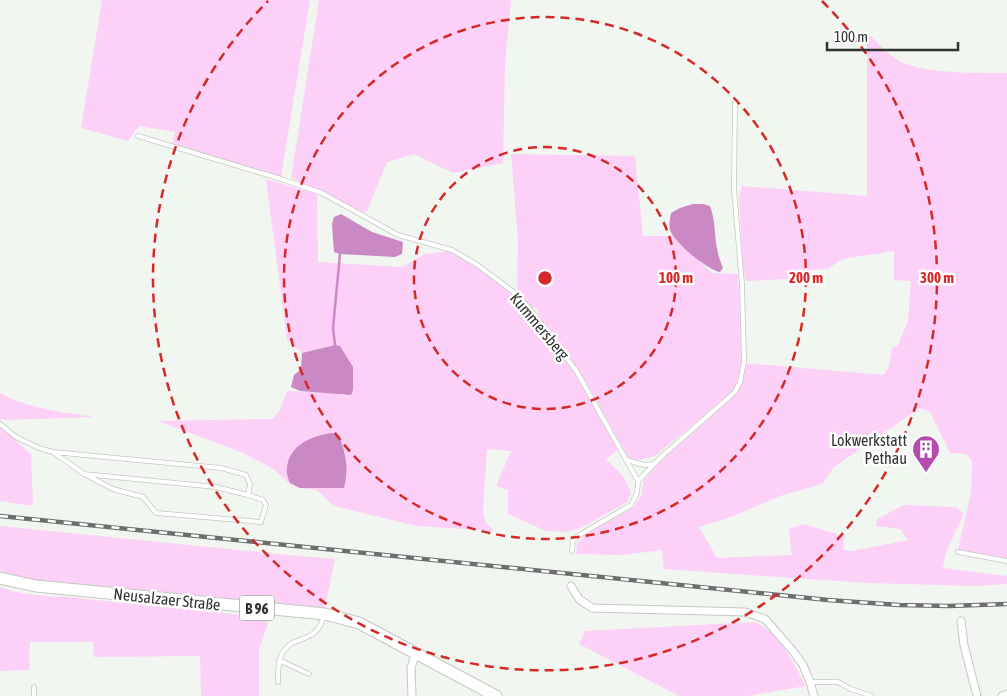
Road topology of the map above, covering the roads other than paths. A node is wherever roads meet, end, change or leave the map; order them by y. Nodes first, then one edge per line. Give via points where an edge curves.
1 (735, 103) dead end
2 (138, 136) dead end
3 (0, 424) edge
4 (53, 452) junction
5 (627, 460) junction
6 (656, 463) junction
7 (84, 474) junction
8 (638, 481) junction
9 (248, 495) junction
10 (572, 551) dead end
11 (958, 552) dead end
12 (1007, 561) edge
13 (0, 578) edge
14 (571, 586) dead end
15 (325, 614) junction
16 (961, 621) dead end
17 (416, 652) junction
18 (279, 660) junction
19 (309, 674) dead end
20 (278, 682) dead end
21 (810, 682) junction
22 (34, 687) dead end
23 (1007, 694) edge
24 (34, 696) edge
25 (412, 696) edge
26 (496, 696) edge
27 (814, 696) edge
28 (870, 696) edge
29 (977, 696) edge
30 (1002, 696) edge

1 - 6 lane via 734,189 742,284 744,362 735,392
2 - 5 lane, Kummersberg via 322,193 398,235 452,250 476,264 515,293 530,309 577,372
3 - 4 lane via 16,437
4 - 7 lane
4 - 9 lane via 221,468 246,476 250,484
5 - 6 lane via 644,465
5 - 8 lane, Kummersberg
6 - 8 lane
7 - 9 lane via 216,487
7 - 9 lane via 113,489 143,498 156,513 261,522 266,505 263,500
8 - 10 lane via 631,505 576,537 572,541
11 - 12 lane
13 - 15 main road, Neusalzaer Straße / B 96 via 36,586
14 - 21 street via 579,600 592,608 745,612 765,619 803,665
15 - 17 main road, Neusalzaer Straße / B 96 via 359,623
15 - 18 lane via 316,633 288,646
16 - 29 street
17 - 25 street via 411,668
17 - 26 main road, Neusalzaer Straße / B 96
18 - 19 lane
18 - 20 lane
21 - 27 street
21 - 28 lane via 838,682
22 - 24 lane
23 - 30 street

